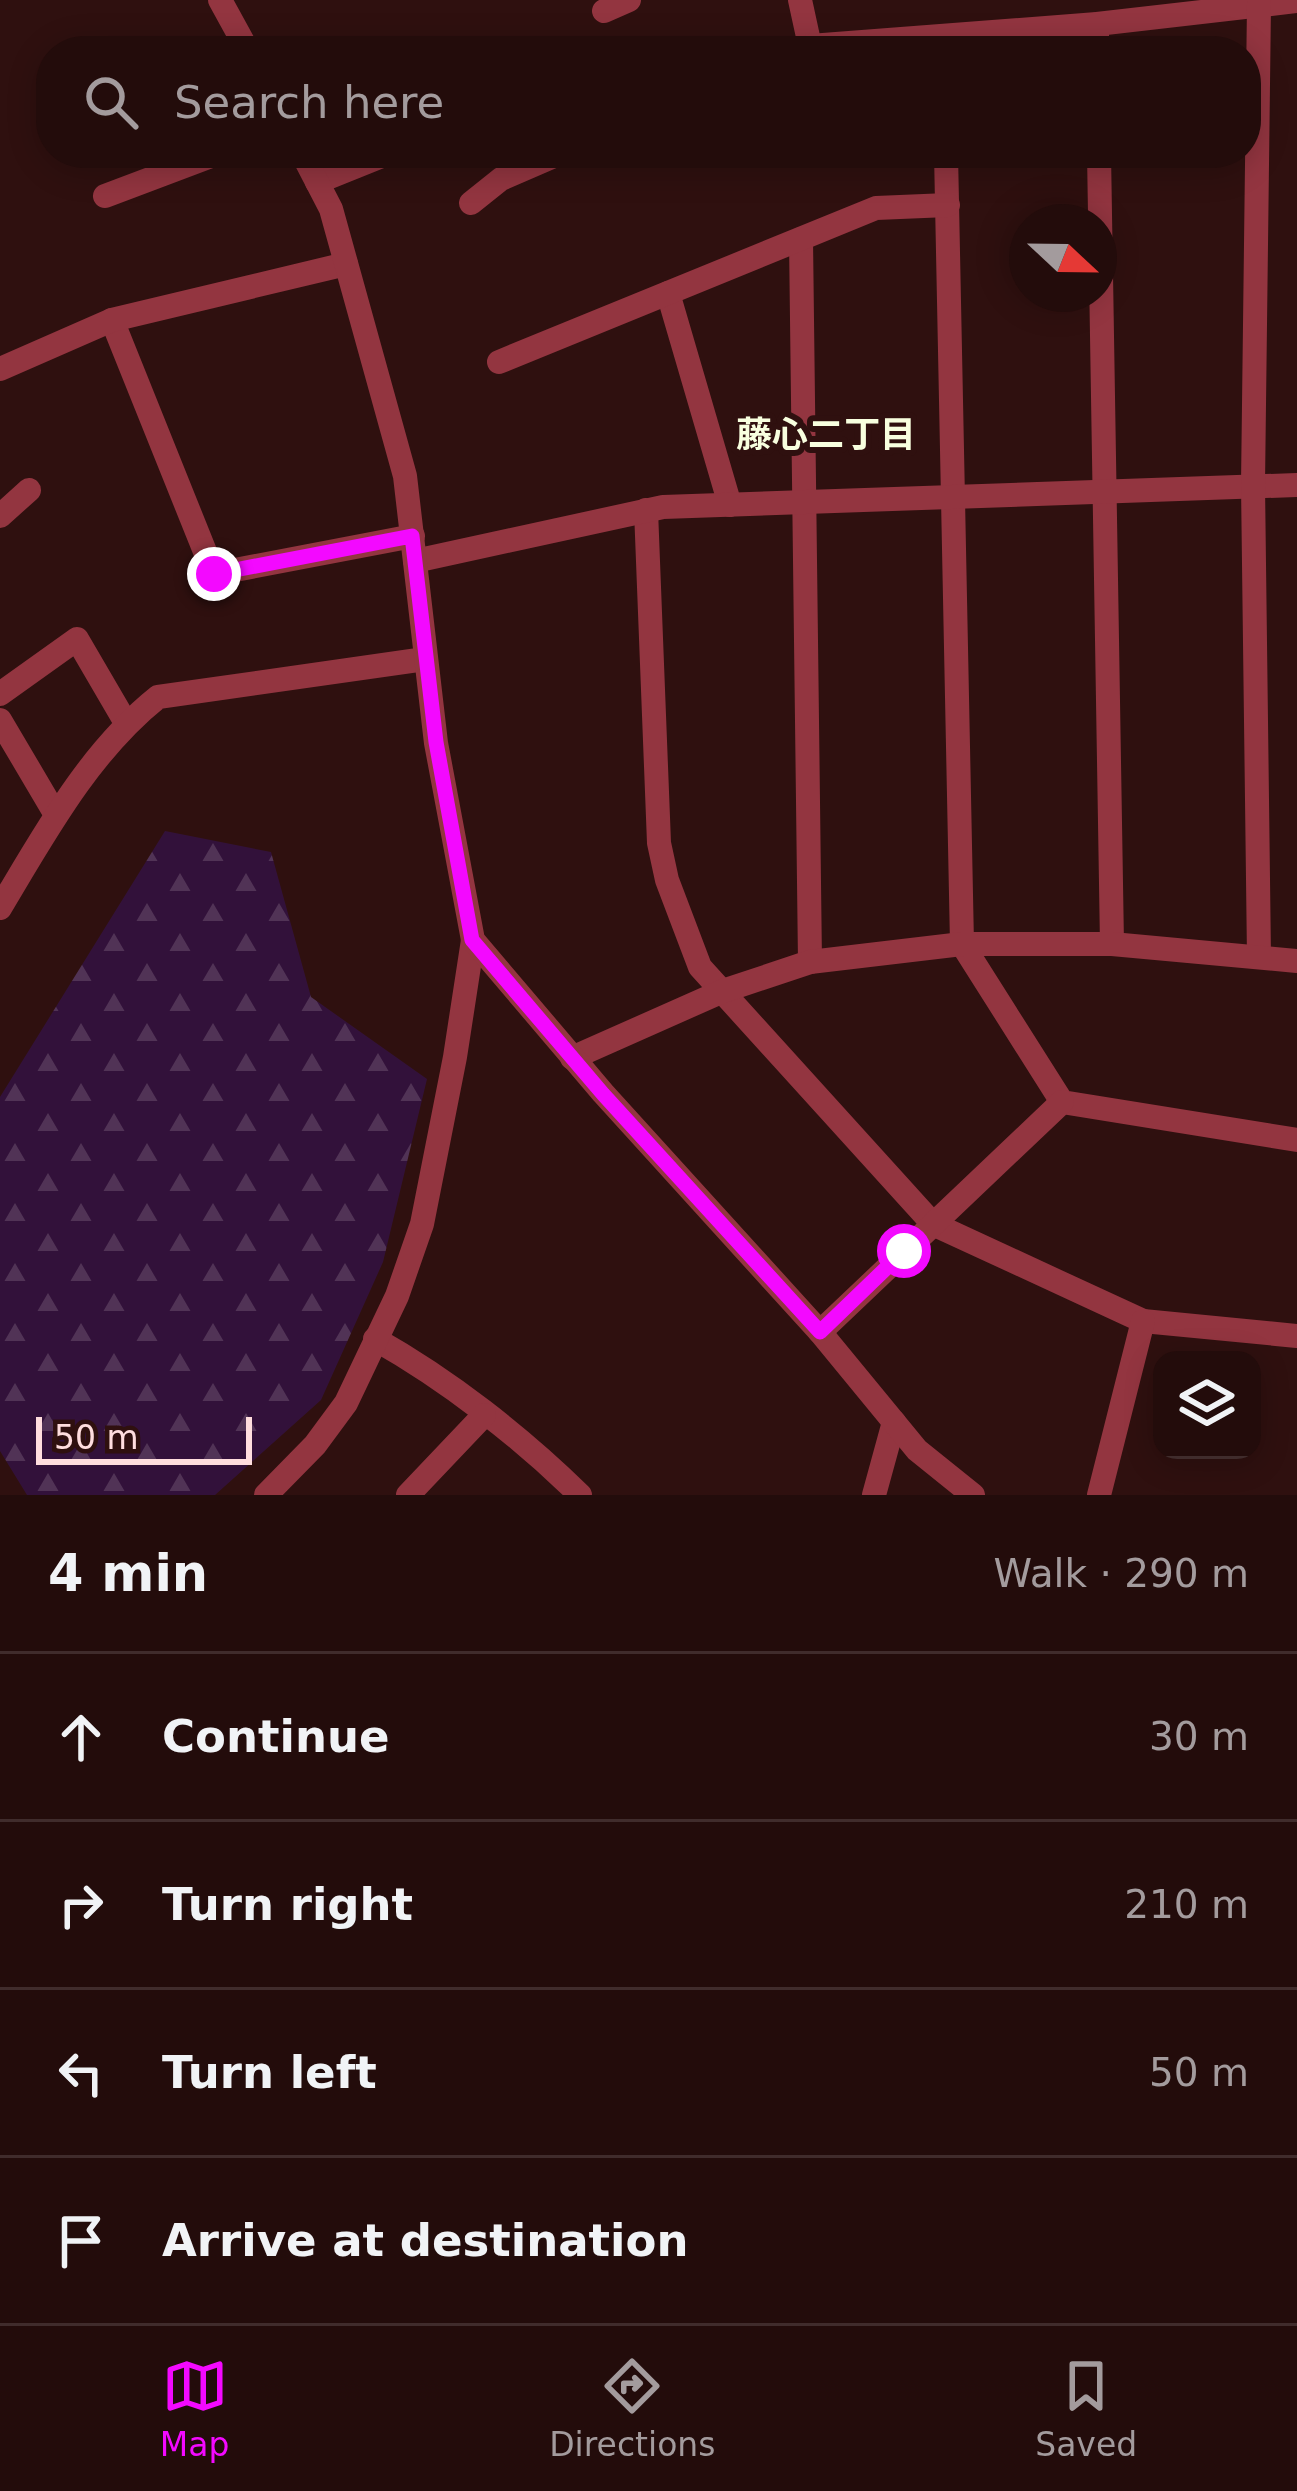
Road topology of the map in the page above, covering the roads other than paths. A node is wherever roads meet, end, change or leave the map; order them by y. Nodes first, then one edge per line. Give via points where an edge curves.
1 (220, 0) edge
2 (628, 0) edge
3 (800, 0) edge
4 (1297, 1) edge
5 (1259, 4) junction
6 (604, 10) dead end
7 (1096, 24) junction
8 (240, 36) edge
9 (803, 36) edge
10 (999, 36) edge
11 (1096, 36) edge
12 (1259, 36) edge
13 (180, 168) edge
14 (310, 168) edge
15 (352, 168) edge
16 (526, 168) edge
17 (947, 168) edge
18 (1099, 168) edge
19 (1257, 168) edge
20 (317, 182) junction
21 (106, 196) dead end
22 (470, 203) dead end
23 (948, 206) junction
24 (801, 239) junction
25 (346, 264) junction
26 (668, 293) junction
27 (112, 320) junction
28 (499, 362) dead end
29 (0, 369) edge
30 (1253, 485) junction
31 (1297, 485) edge
32 (29, 490) dead end
33 (1105, 492) junction
34 (953, 497) junction
35 (804, 503) junction
36 (730, 505) junction
37 (646, 510) junction
38 (0, 517) edge
39 (414, 548) junction
40 (425, 659) junction
41 (0, 694) edge
42 (0, 720) edge
43 (125, 723) junction
44 (56, 815) junction
45 (0, 908) edge
46 (472, 940) junction
47 (962, 944) junction
48 (1112, 944) junction
49 (1259, 957) junction
50 (1297, 961) edge
51 (810, 962) junction
52 (723, 991) junction
53 (572, 1058) junction
54 (1062, 1102) junction
55 (1297, 1140) edge
56 (933, 1224) junction
57 (1143, 1321) junction
58 (820, 1332) junction
59 (1297, 1336) edge
60 (376, 1340) junction
61 (484, 1415) junction
62 (894, 1422) junction
63 (266, 1495) edge
64 (408, 1495) edge
65 (580, 1495) edge
66 (874, 1495) edge
67 (973, 1495) edge
68 (1099, 1495) edge

1 - 8 street
2 - 6 street
3 - 9 street
4 - 5 street
5 - 7 street
5 - 12 street
7 - 10 street
7 - 11 street
13 - 21 street
14 - 20 street
15 - 20 street
16 - 22 street
17 - 23 street
18 - 33 street
19 - 30 street
20 - 25 street
23 - 24 street via 876,208
23 - 34 street
24 - 26 street
24 - 35 street
25 - 27 street
25 - 39 street via 401,458
26 - 28 street
26 - 36 street
27 - 29 street
27 - 39 street via 214,574
30 - 31 street
30 - 33 street
30 - 49 street
32 - 38 street
33 - 34 street
33 - 48 street
34 - 35 street
34 - 47 street
35 - 36 street
35 - 51 street
36 - 37 street
37 - 39 street
37 - 52 street via 659,843 700,967
39 - 40 street
40 - 43 street via 158,697
40 - 46 street
41 - 43 street via 77,639
42 - 44 street
43 - 44 street
44 - 45 street
46 - 53 street
46 - 60 street via 422,1225
47 - 48 street
47 - 51 street
47 - 54 street
48 - 49 street
49 - 50 street
51 - 52 street
52 - 53 street
52 - 56 street
53 - 58 street
54 - 55 street
54 - 56 street
56 - 57 street
56 - 58 street
57 - 59 street
57 - 68 street
58 - 62 street
60 - 61 street
60 - 63 street via 346,1402
61 - 64 street
61 - 65 street
62 - 66 street
62 - 67 street

